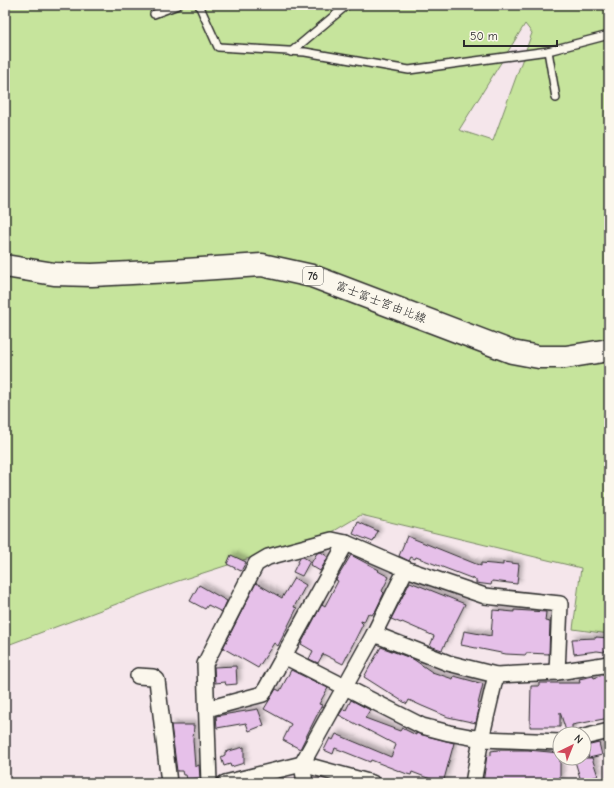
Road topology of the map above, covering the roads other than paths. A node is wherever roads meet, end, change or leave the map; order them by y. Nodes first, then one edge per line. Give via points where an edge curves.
1 (178, 5) edge
2 (199, 5) edge
3 (347, 5) edge
4 (154, 14) dead end
5 (609, 34) edge
6 (548, 51) junction
7 (291, 52) junction
8 (556, 98) dead end
9 (5, 266) edge
10 (609, 350) edge
11 (346, 543) junction
12 (406, 569) junction
13 (374, 634) junction
14 (284, 656) junction
15 (609, 663) edge
16 (557, 672) junction
17 (496, 675) junction
18 (138, 676) dead end
19 (344, 687) junction
20 (207, 709) junction
21 (609, 731) edge
22 (592, 735) edge
23 (481, 739) junction
24 (552, 742) edge
25 (302, 764) junction
26 (169, 783) edge
27 (209, 783) edge
28 (225, 783) edge
29 (305, 783) edge
30 (372, 783) edge
31 (473, 783) edge

1 - 4 lane
2 - 7 lane via 218,47
3 - 7 lane
5 - 6 lane
6 - 7 lane via 409,70 305,52
6 - 8 lane
9 - 10 main road, 富士富士宮由比線 / 76 via 54,274 92,275 262,264 312,276 512,352 539,357 566,357
11 - 12 street
11 - 14 street
11 - 20 street via 332,540 268,557 256,564 205,664
12 - 13 street
12 - 16 street via 485,596 560,604
13 - 17 street via 448,663
13 - 19 street
14 - 19 street
14 - 20 street via 263,694
15 - 16 street
16 - 17 street
17 - 23 street
18 - 26 street via 153,677 157,680
19 - 23 street via 422,726
19 - 25 street
20 - 27 street
21 - 22 street
23 - 24 street
23 - 31 street
25 - 28 street
25 - 29 street
25 - 30 street

